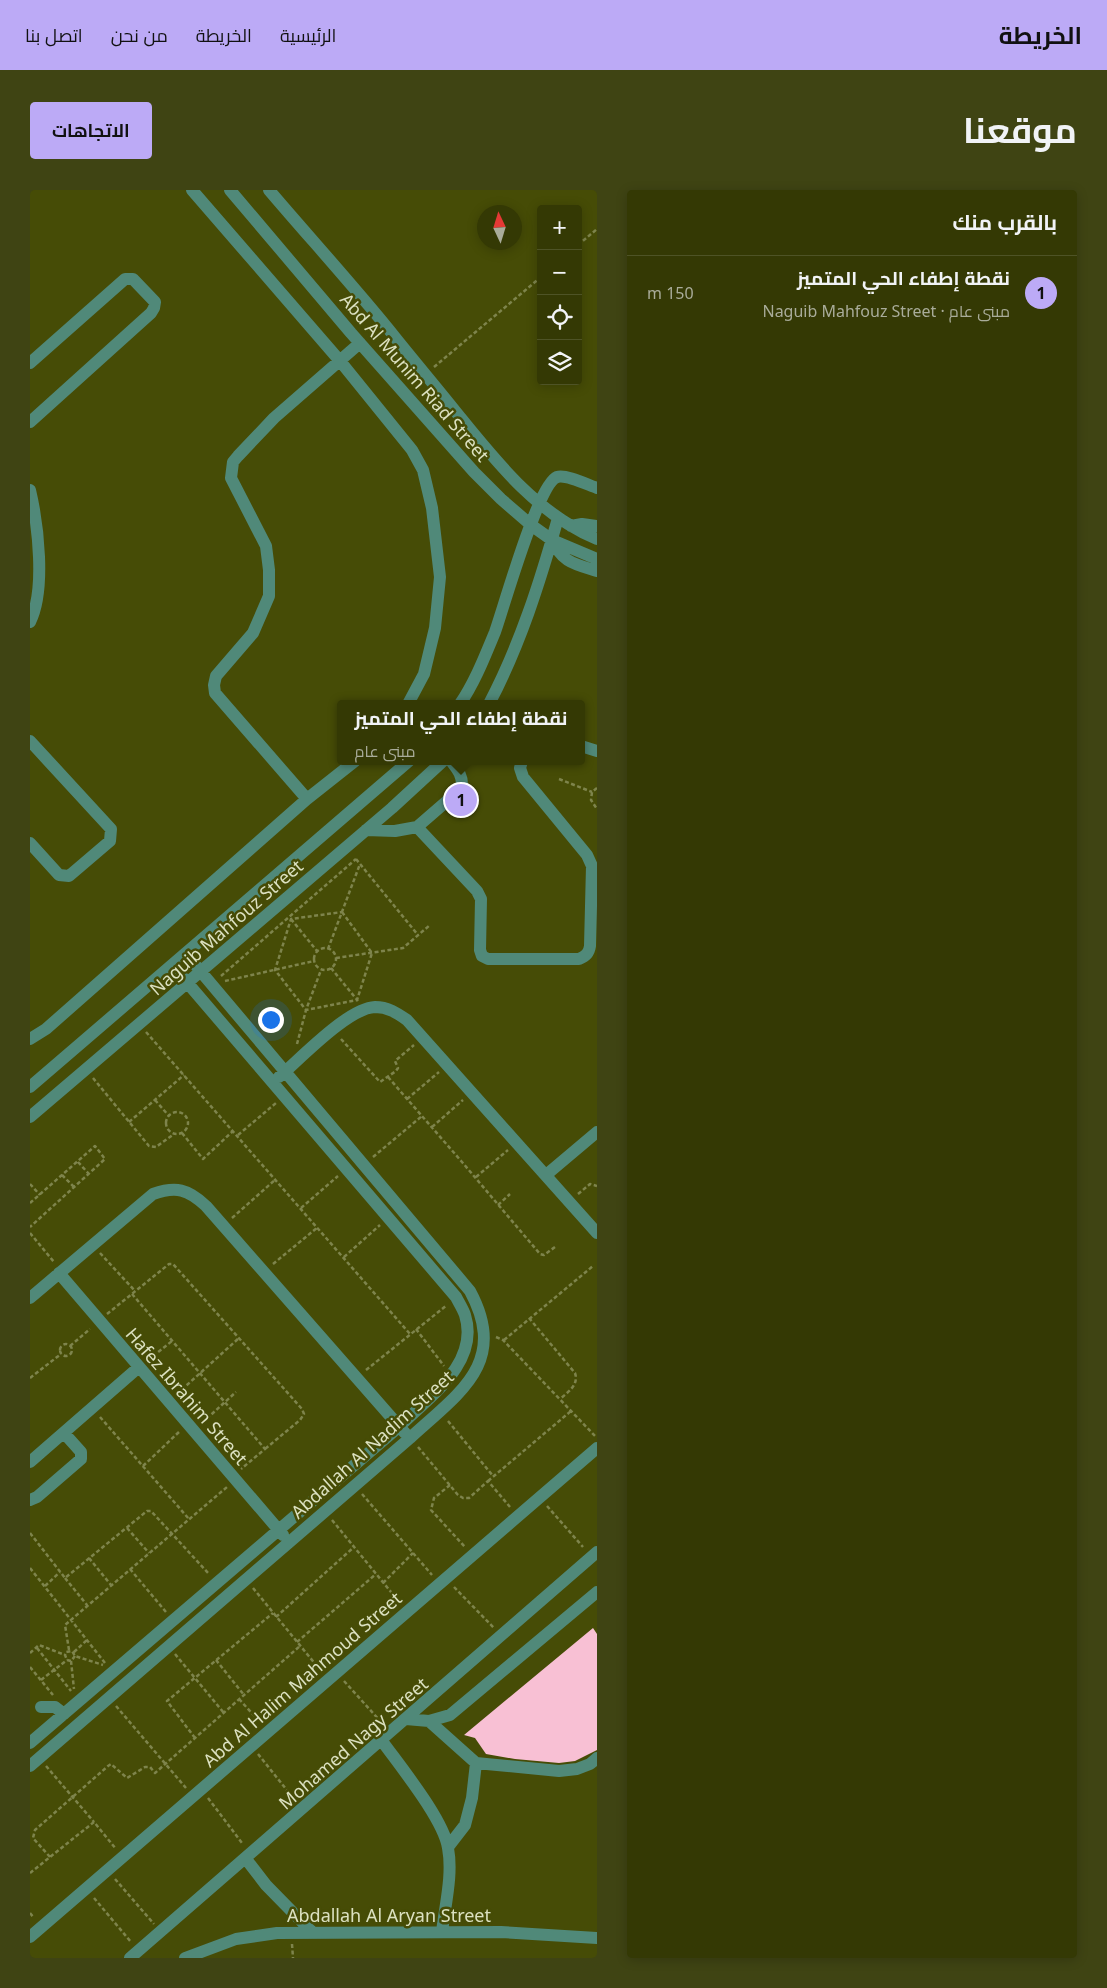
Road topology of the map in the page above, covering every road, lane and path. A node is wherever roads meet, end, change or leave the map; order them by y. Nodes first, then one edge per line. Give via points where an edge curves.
1 (192, 190) edge
2 (230, 190) edge
3 (269, 190) edge
4 (597, 229) edge
5 (582, 242) edge
6 (537, 280) edge
7 (360, 343) junction
8 (340, 361) junction
9 (30, 363) edge
10 (426, 375) junction
11 (30, 422) edge
12 (597, 488) edge
13 (30, 490) edge
14 (538, 503) junction
15 (558, 518) junction
16 (531, 525) junction
17 (571, 526) junction
18 (597, 526) edge
19 (597, 539) edge
20 (553, 540) junction
21 (597, 559) edge
22 (597, 571) edge
23 (30, 622) edge
24 (410, 700) edge
25 (462, 700) edge
26 (491, 700) edge
27 (30, 742) edge
28 (585, 747) edge
29 (597, 751) edge
30 (350, 765) edge
31 (404, 765) edge
32 (439, 765) edge
33 (454, 765) edge
34 (521, 765) edge
35 (559, 780) dead end
36 (597, 788) edge
37 (592, 792) junction
38 (307, 799) junction
39 (597, 809) edge
40 (417, 827) junction
41 (366, 830) junction
42 (30, 843) edge
43 (346, 847) junction
44 (356, 859) junction
45 (360, 864) junction
46 (279, 904) junction
47 (342, 912) junction
48 (290, 918) junction
49 (430, 925) dead end
50 (418, 935) junction
51 (328, 949) junction
52 (317, 951) junction
53 (372, 953) junction
54 (186, 954) junction
55 (336, 958) junction
56 (314, 961) junction
57 (173, 966) junction
58 (331, 968) junction
59 (275, 970) junction
60 (321, 970) junction
61 (201, 971) junction
62 (187, 983) junction
63 (212, 984) junction
64 (361, 1005) junction
65 (306, 1010) junction
66 (139, 1024) junction
67 (333, 1029) junction
68 (423, 1037) junction
69 (30, 1039) edge
70 (447, 1065) junction
71 (288, 1069) junction
72 (85, 1070) junction
73 (184, 1074) junction
74 (388, 1077) junction
75 (273, 1082) junction
76 (30, 1087) edge
77 (472, 1092) junction
78 (285, 1096) junction
79 (407, 1099) junction
80 (155, 1100) junction
81 (169, 1116) junction
82 (422, 1116) junction
83 (30, 1117) edge
84 (129, 1122) junction
85 (432, 1127) junction
86 (233, 1131) junction
87 (597, 1132) edge
88 (182, 1133) junction
89 (174, 1134) junction
90 (238, 1136) junction
91 (516, 1142) junction
92 (78, 1162) junction
93 (364, 1164) junction
94 (346, 1168) junction
95 (89, 1174) junction
96 (62, 1175) junction
97 (546, 1175) junction
98 (475, 1178) junction
99 (276, 1179) junction
100 (30, 1184) edge
101 (597, 1186) edge
102 (74, 1187) junction
103 (510, 1194) dead end
104 (40, 1195) junction
105 (569, 1202) junction
106 (30, 1203) edge
107 (498, 1205) junction
108 (302, 1208) junction
109 (389, 1217) junction
110 (223, 1226) junction
111 (30, 1227) edge
112 (318, 1227) junction
113 (597, 1233) edge
114 (30, 1234) edge
115 (92, 1244) junction
116 (555, 1247) dead end
117 (344, 1257) junction
118 (593, 1266) dead end
119 (60, 1272) junction
120 (264, 1272) junction
121 (135, 1291) junction
122 (132, 1294) junction
123 (456, 1297) junction
124 (30, 1298) edge
125 (529, 1318) junction
126 (99, 1320) junction
127 (416, 1330) junction
128 (410, 1334) junction
129 (239, 1338) junction
130 (172, 1341) junction
131 (70, 1346) junction
132 (61, 1354) junction
133 (139, 1367) junction
134 (200, 1373) junction
135 (451, 1376) junction
136 (356, 1377) junction
137 (30, 1378) edge
138 (236, 1392) dead end
139 (560, 1399) junction
140 (168, 1401) junction
141 (225, 1402) junction
142 (92, 1408) junction
143 (440, 1411) junction
144 (571, 1411) junction
145 (400, 1426) junction
146 (190, 1427) junction
147 (64, 1433) junction
148 (410, 1438) junction
149 (597, 1438) edge
150 (597, 1448) edge
151 (265, 1449) junction
152 (30, 1462) edge
153 (143, 1466) junction
154 (493, 1476) junction
155 (234, 1478) junction
156 (488, 1481) junction
157 (450, 1485) junction
158 (355, 1486) junction
159 (539, 1498) junction
160 (30, 1500) edge
161 (325, 1511) junction
162 (518, 1516) junction
163 (189, 1519) junction
164 (127, 1528) junction
165 (278, 1529) junction
166 (30, 1533) edge
167 (172, 1533) junction
168 (289, 1542) junction
169 (354, 1547) junction
170 (149, 1553) junction
171 (413, 1553) junction
172 (594, 1555) edge
173 (472, 1556) junction
174 (89, 1558) junction
175 (30, 1568) edge
176 (130, 1569) junction
177 (60, 1572) junction
178 (376, 1574) junction
179 (66, 1578) junction
180 (245, 1580) junction
181 (443, 1581) junction
182 (217, 1582) junction
183 (383, 1582) junction
184 (111, 1585) junction
185 (44, 1586) junction
186 (594, 1599) edge
187 (87, 1605) junction
188 (407, 1612) junction
189 (273, 1613) junction
190 (276, 1617) junction
191 (71, 1619) junction
192 (173, 1620) junction
193 (502, 1636) junction
194 (87, 1640) junction
195 (298, 1644) junction
196 (168, 1646) junction
197 (37, 1648) junction
198 (69, 1650) junction
199 (30, 1653) edge
200 (75, 1654) junction
201 (65, 1655) junction
202 (67, 1660) junction
203 (216, 1660) junction
204 (71, 1661) junction
205 (30, 1667) edge
206 (54, 1670) junction
207 (332, 1676) junction
208 (195, 1678) junction
209 (41, 1680) junction
210 (244, 1694) junction
211 (109, 1698) junction
212 (239, 1699) junction
213 (42, 1707) dead end
214 (66, 1712) junction
215 (224, 1713) junction
216 (406, 1720) junction
217 (429, 1721) junction
218 (268, 1732) junction
219 (387, 1737) junction
220 (195, 1738) junction
221 (30, 1743) edge
222 (252, 1746) junction
223 (35, 1762) edge
224 (476, 1763) junction
225 (166, 1765) junction
226 (595, 1765) edge
227 (197, 1793) junction
228 (72, 1798) junction
229 (302, 1810) junction
230 (94, 1822) junction
231 (448, 1848) junction
232 (50, 1857) junction
233 (122, 1857) junction
234 (248, 1857) junction
235 (108, 1870) junction
236 (30, 1873) edge
237 (86, 1889) junction
238 (161, 1932) junction
239 (312, 1932) junction
240 (442, 1932) junction
241 (30, 1937) edge
242 (597, 1938) edge
243 (134, 1954) edge
244 (184, 1958) edge

1 - 8 street
2 - 7 street, Abd Al Munim Riad Street
3 - 10 street, Abd Al Munim Riad Street
4 - 5 path
6 - 10 path
7 - 8 street
7 - 16 street, Abd Al Munim Riad Street via 474,472
8 - 24 street via 412,450 428,488 440,577 435,628 424,674
8 - 38 street via 274,418 233,462 231,478 266,546 269,596 253,633 216,676 214,685 215,693
9 - 11 street via 124,279 133,279 155,302 151,313
10 - 14 street, Abd Al Munim Riad Street via 492,456
12 - 14 street via 563,476 556,477
13 - 23 street via 40,562 35,611
14 - 15 street, Abd Al Munim Riad Street
14 - 16 street
15 - 17 street, Abd Al Munim Riad Street
15 - 20 street
16 - 20 street, Abd Al Munim Riad Street
16 - 25 street via 495,630
17 - 18 street
17 - 19 street, Abd Al Munim Riad Street
20 - 21 street, Abd Al Munim Riad Street
20 - 22 street via 566,560
20 - 26 street via 519,639
27 - 42 street via 111,829 110,841 69,876 59,875
28 - 29 street
30 - 38 street
31 - 54 street, Naguib Mahfouz Street
32 - 41 street, Naguib Mahfouz Street
33 - 40 street via 460,774 462,788
34 - 40 street via 523,776 587,855 592,866 590,946 583,958 488,959 482,956 481,900 477,891
35 - 37 path
36 - 37 path
37 - 39 path via 591,800
38 - 69 street via 46,1029
40 - 41 street via 395,831
41 - 43 street, Naguib Mahfouz Street
43 - 44 path
43 - 46 street, Naguib Mahfouz Street
44 - 45 path
44 - 48 path
45 - 47 path
45 - 50 path
46 - 48 path
46 - 61 street, Naguib Mahfouz Street
47 - 48 path
47 - 51 path
47 - 53 path
48 - 52 path
48 - 59 path
48 - 63 path
49 - 50 path
50 - 53 path via 403,948
51 - 52 path
51 - 55 path
52 - 56 path
53 - 55 path
53 - 64 path
54 - 57 street, Naguib Mahfouz Street
54 - 61 street, Abdallah Al Nadim Street
55 - 58 path
56 - 59 path
56 - 60 path
57 - 62 street, Abdallah Al Nadim Street
57 - 76 street, Naguib Mahfouz Street
58 - 60 path
58 - 64 path
59 - 63 path
59 - 65 path
60 - 65 path
61 - 62 street, Naguib Mahfouz Street
61 - 63 street, Abdallah Al Nadim Street
62 - 66 street, Naguib Mahfouz Street
62 - 75 street, Abdallah Al Nadim Street
63 - 71 street, Abdallah Al Nadim Street
64 - 65 path
64 - 67 street
64 - 68 street via 390,1009 407,1020
65 - 71 path
66 - 72 street, Naguib Mahfouz Street
66 - 73 path
67 - 71 street
67 - 74 path via 377,1081
68 - 70 street
68 - 74 path via 397,1059 398,1068
70 - 77 street
70 - 79 path
71 - 75 street
71 - 93 street, Abdallah Al Nadim Street
72 - 83 street, Naguib Mahfouz Street
72 - 84 path
73 - 80 path
73 - 86 path
74 - 79 path
75 - 78 street, Abdallah Al Nadim Street
77 - 85 path
77 - 91 street
78 - 90 path
78 - 94 street, Abdallah Al Nadim Street
79 - 82 path
80 - 81 path
80 - 84 path
81 - 88 path via 175,1113 186,1116 187,1127
81 - 89 path via 166,1126
82 - 85 path
82 - 93 path
84 - 89 path via 152,1148
85 - 98 path
86 - 88 path via 203,1159
86 - 90 path
87 - 97 street
88 - 89 path
90 - 99 path
91 - 97 street
91 - 98 path
92 - 95 path
92 - 95 path via 95,1146 105,1159
92 - 96 path
93 - 143 street, Abdallah Al Nadim Street via 456,1273 480,1310 485,1332 483,1354 465,1386
94 - 108 path
94 - 109 street, Abdallah Al Nadim Street
95 - 102 path
96 - 102 path
96 - 104 path
97 - 105 street
98 - 107 path
99 - 108 path
99 - 110 path
100 - 104 path
101 - 105 path via 590,1184
102 - 111 path
103 - 107 path
104 - 106 path
105 - 113 street
107 - 116 path via 540,1254 544,1255
108 - 112 path
109 - 117 path
109 - 123 street, Abdallah Al Nadim Street
110 - 115 street via 195,1196 181,1190 166,1190 153,1194
110 - 120 street
112 - 117 path
112 - 120 path
114 - 119 path
115 - 119 street
115 - 121 path
117 - 128 path
118 - 125 path
119 - 124 street
119 - 126 street, Hafez Ibrahim Street
120 - 136 street
121 - 122 path
121 - 129 path via 171,1263
122 - 126 path
122 - 130 path
123 - 127 path
123 - 135 street, Abdallah Al Nadim Street via 465,1314 468,1332 466,1350
125 - 139 path via 576,1373 574,1385
125 - 139 path via 503,1340
126 - 131 path
126 - 133 street, Hafez Ibrahim Street
127 - 128 path
127 - 135 path
128 - 136 path
129 - 134 path
129 - 151 path via 304,1414
130 - 133 path
130 - 134 path
131 - 132 path via 63,1345
131 - 132 path via 70,1354
132 - 137 path
133 - 140 street, Hafez Ibrahim Street
133 - 142 street
134 - 140 path
134 - 141 path
135 - 145 street, Abdallah Al Nadim Street
136 - 145 street
138 - 141 path
139 - 144 path
140 - 146 street, Hafez Ibrahim Street
141 - 146 path
141 - 151 path
142 - 147 street
142 - 153 path
143 - 148 street, Abdallah Al Nadim Street
143 - 154 path
144 - 149 path
144 - 154 path
145 - 148 street
145 - 165 street, Abdallah Al Nadim Street
146 - 153 path
146 - 155 street, Hafez Ibrahim Street
147 - 152 street
147 - 160 street via 81,1452 81,1459
148 - 157 path
148 - 158 street, Abdallah Al Nadim Street
150 - 159 street, Abd Al Halim Mahmoud Street
151 - 155 path
153 - 163 path
154 - 156 path
155 - 163 path
155 - 165 street, Hafez Ibrahim Street
156 - 157 path via 469,1498 458,1495
156 - 162 path
157 - 173 path via 434,1498 431,1510
158 - 161 street, Abdallah Al Nadim Street
158 - 171 path
159 - 162 street, Abd Al Halim Mahmoud Street
159 - 172 path
161 - 168 street, Abdallah Al Nadim Street
161 - 169 path
162 - 173 street, Abd Al Halim Mahmoud Street
163 - 167 path
164 - 167 path via 151,1511
164 - 170 path
164 - 174 path
165 - 168 street, Hafez Ibrahim Street
165 - 182 street, Abdallah Al Nadim Street
166 - 177 path
167 - 170 path
167 - 182 path
168 - 180 street, Abdallah Al Nadim Street
169 - 178 path
169 - 190 path
170 - 176 path
171 - 181 path
171 - 183 path
172 - 193 street, Mohamed Nagy Street
173 - 181 street, Abd Al Halim Mahmoud Street
174 - 179 path
174 - 184 path
175 - 185 path
176 - 184 path
176 - 192 path
177 - 179 path
177 - 185 path
178 - 183 path
178 - 195 path
179 - 187 path
180 - 189 path
180 - 196 street, Abdallah Al Nadim Street
181 - 188 street, Abd Al Halim Mahmoud Street
181 - 193 path
182 - 192 street, Abdallah Al Nadim Street
183 - 188 path
184 - 187 path
185 - 191 path
186 - 217 street via 450,1715
187 - 191 path
188 - 207 street, Abd Al Halim Mahmoud Street
189 - 190 path
189 - 203 path
190 - 195 path
191 - 194 path
191 - 198 path via 65,1624
192 - 214 street, Abdallah Al Nadim Street
193 - 216 street, Mohamed Nagy Street
194 - 200 path
194 - 200 path via 109,1667
195 - 207 path
195 - 210 path
196 - 208 path
196 - 211 street, Abdallah Al Nadim Street
197 - 199 path
197 - 201 path via 39,1645
197 - 206 path
198 - 200 path
198 - 201 path
200 - 204 path
201 - 202 path
202 - 204 path
202 - 206 path
203 - 208 path
203 - 210 path
204 - 206 path via 74,1695
205 - 209 path
206 - 209 path
207 - 218 street, Abd Al Halim Mahmoud Street
207 - 219 path
208 - 215 path
208 - 220 path via 167,1701
209 - 214 path
210 - 212 path
211 - 223 street, Abdallah Al Nadim Street
211 - 225 path
212 - 215 path
212 - 218 path
213 - 214 street
214 - 221 street, Abdallah Al Nadim Street
215 - 220 path
216 - 217 street
216 - 219 street, Mohamed Nagy Street
217 - 224 street
218 - 222 street, Abd Al Halim Mahmoud Street
219 - 229 street, Mohamed Nagy Street
219 - 231 street via 442,1829
220 - 225 path
222 - 227 street, Abd Al Halim Mahmoud Street
222 - 229 path
223 - 228 path
224 - 226 street via 559,1771
224 - 231 street via 465,1825
225 - 227 path
225 - 228 path via 155,1773 150,1767 145,1767 127,1778 111,1764
227 - 233 street, Abd Al Halim Mahmoud Street
227 - 234 path
228 - 230 path
228 - 232 path via 33,1834
229 - 234 street, Mohamed Nagy Street
230 - 232 path
230 - 233 path
231 - 240 street
232 - 236 path
233 - 235 street, Abd Al Halim Mahmoud Street
234 - 238 street, Mohamed Nagy Street
234 - 239 street via 266,1885
235 - 237 street, Abd Al Halim Mahmoud Street
235 - 238 path
237 - 241 street, Abd Al Halim Mahmoud Street
237 - 243 path
238 - 243 street, Mohamed Nagy Street
239 - 240 street, Abdallah Al Aryan Street
239 - 244 street, Abdallah Al Aryan Street via 236,1939
240 - 242 street, Abdallah Al Aryan Street

